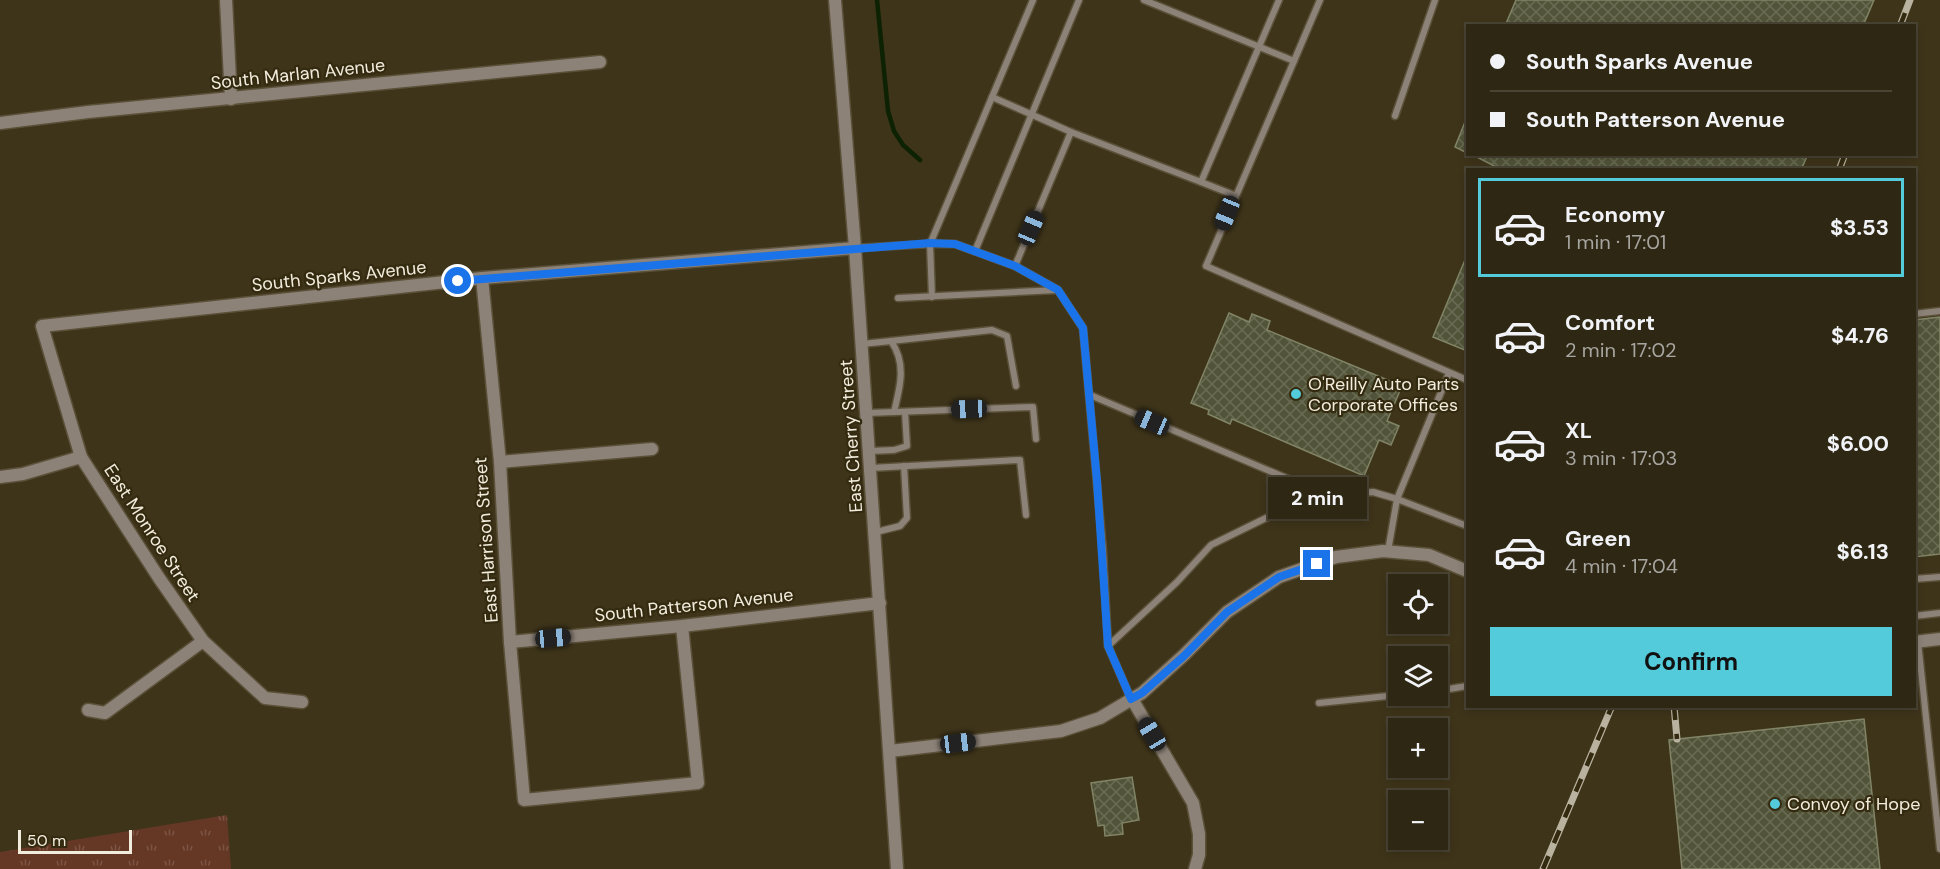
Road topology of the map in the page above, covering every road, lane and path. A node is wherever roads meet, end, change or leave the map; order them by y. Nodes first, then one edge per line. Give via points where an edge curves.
1 (226, 0) edge
2 (835, 0) edge
3 (1033, 0) edge
4 (1079, 0) edge
5 (1144, 0) edge
6 (1279, 0) edge
7 (1320, 0) edge
8 (1435, 0) edge
9 (1258, 47) junction
10 (1294, 61) junction
11 (600, 62) dead end
12 (992, 97) junction
13 (231, 99) junction
14 (1032, 114) junction
15 (1395, 116) dead end
16 (0, 123) edge
17 (1071, 132) junction
18 (1201, 182) junction
19 (1234, 195) junction
20 (930, 243) junction
21 (855, 248) junction
22 (975, 251) junction
23 (1015, 266) junction
24 (482, 278) junction
25 (1058, 290) junction
26 (932, 297) junction
27 (898, 298) dead end
28 (1940, 311) edge
29 (1916, 314) edge
30 (42, 326) joint
31 (891, 341) junction
32 (862, 344) junction
33 (1449, 373) junction
34 (1466, 380) edge
35 (1016, 386) dead end
36 (1090, 395) junction
37 (894, 412) junction
38 (904, 412) junction
39 (867, 413) junction
40 (1036, 439) dead end
41 (652, 449) dead end
42 (870, 451) junction
43 (81, 457) junction
44 (500, 462) junction
45 (904, 466) junction
46 (871, 468) junction
47 (0, 477) edge
48 (1329, 496) junction
49 (1397, 499) junction
50 (1026, 515) dead end
51 (1466, 526) edge
52 (876, 532) junction
53 (1388, 552) junction
54 (1466, 571) edge
55 (1940, 577) edge
56 (1916, 579) edge
57 (880, 603) junction
58 (1940, 613) edge
59 (1916, 616) edge
60 (682, 626) junction
61 (1940, 639) edge
62 (203, 641) junction
63 (1916, 641) edge
64 (510, 642) junction
65 (1108, 646) junction
66 (1466, 686) edge
67 (1448, 689) edge
68 (1388, 696) edge
69 (1131, 699) junction
70 (302, 702) dead end
71 (1319, 703) dead end
72 (88, 710) dead end
73 (890, 751) junction
74 (1940, 849) edge
75 (897, 869) edge
76 (1196, 869) edge

1 - 13 street
2 - 21 street, East Cherry Street
3 - 12 lane
4 - 14 lane
5 - 9 lane
6 - 9 lane
7 - 10 lane
8 - 15 lane
9 - 10 lane
9 - 18 lane
10 - 19 lane
11 - 13 street, South Marlan Avenue
12 - 14 lane
12 - 20 lane
13 - 16 street, South Marlan Avenue
14 - 17 lane
14 - 22 lane
17 - 18 lane
17 - 23 lane
18 - 19 lane
19 - 33 lane via 1206,266
20 - 21 lane
20 - 22 lane via 955,244
20 - 26 lane
21 - 24 street, South Sparks Avenue
21 - 32 street, East Cherry Street
22 - 23 lane
23 - 25 lane
24 - 30 street, South Sparks Avenue
24 - 44 street, East Harrison Street
25 - 26 lane
25 - 36 lane via 1083,328
26 - 27 lane
28 - 29 lane
30 - 43 street, East Monroe Street
31 - 32 lane
31 - 35 lane via 992,330 1007,336
31 - 37 lane via 898,352 902,376
32 - 39 street, East Cherry Street
33 - 34 lane
33 - 49 lane
36 - 48 lane
36 - 65 lane
37 - 38 lane
37 - 39 lane
38 - 40 lane via 1033,407
38 - 42 lane via 908,446
39 - 42 street, East Cherry Street
41 - 44 street
42 - 46 street, East Cherry Street
43 - 47 street
43 - 62 street, East Monroe Street
44 - 64 street, East Harrison Street
45 - 46 lane
45 - 50 lane via 1020,460
45 - 52 lane via 907,518 900,526
46 - 52 street, East Cherry Street
48 - 49 lane via 1373,492
48 - 65 lane via 1266,518 1211,545
49 - 51 lane
49 - 53 lane
52 - 57 street, East Cherry Street
53 - 54 street via 1429,555
53 - 69 street via 1336,557 1279,577 1227,612 1184,656
55 - 56 lane
57 - 60 street, South Patterson Avenue
57 - 73 street, East Cherry Street
58 - 59 lane
60 - 64 street, South Patterson Avenue
60 - 64 street, East Harrison Street via 698,783 524,800
61 - 63 street
62 - 70 street, East Monroe Street via 265,698
62 - 72 street via 105,712
63 - 74 lane
65 - 69 lane
66 - 67 lane
68 - 71 lane
69 - 73 street via 1100,718 1061,731
69 - 76 street via 1193,803 1199,834
73 - 75 street, East Cherry Street

